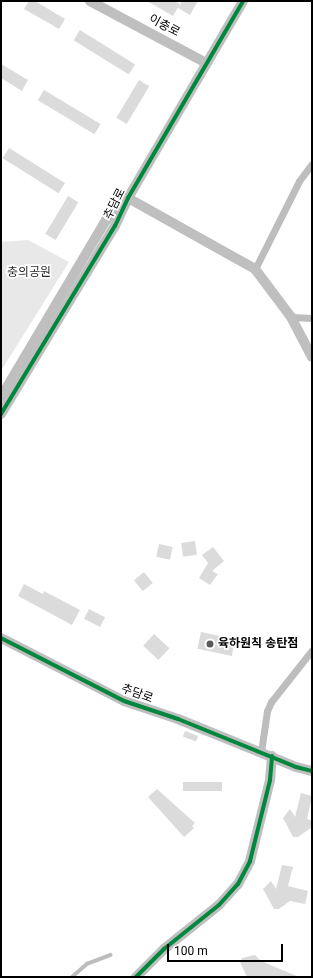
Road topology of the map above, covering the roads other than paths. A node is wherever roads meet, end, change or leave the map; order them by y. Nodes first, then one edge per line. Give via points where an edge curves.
1 (90, 1) edge
2 (243, 1) edge
3 (206, 63) junction
4 (312, 164) edge
5 (128, 198) junction
6 (255, 269) junction
7 (291, 317) junction
8 (312, 318) edge
9 (312, 357) edge
10 (1, 397) edge
11 (1, 414) edge
12 (1, 638) edge
13 (312, 650) edge
14 (261, 752) junction
15 (272, 756) junction
16 (312, 771) edge
17 (110, 955) dead end
18 (72, 977) edge
19 (136, 977) edge

1 - 3 street, 이충로
2 - 3 street, 추담로
3 - 5 street, 추담로
4 - 6 street via 299,181
5 - 6 street
5 - 10 street, 추담로 via 106,220
5 - 11 street, 추담로 via 115,226
6 - 7 street
7 - 8 street
7 - 9 street
12 - 14 street, 추담로 via 124,701
13 - 14 street via 271,702 267,711
14 - 15 street, 추담로
15 - 16 street, 추담로 via 296,768
15 - 19 street via 270,780 250,861 238,884
17 - 18 lane via 87,964

